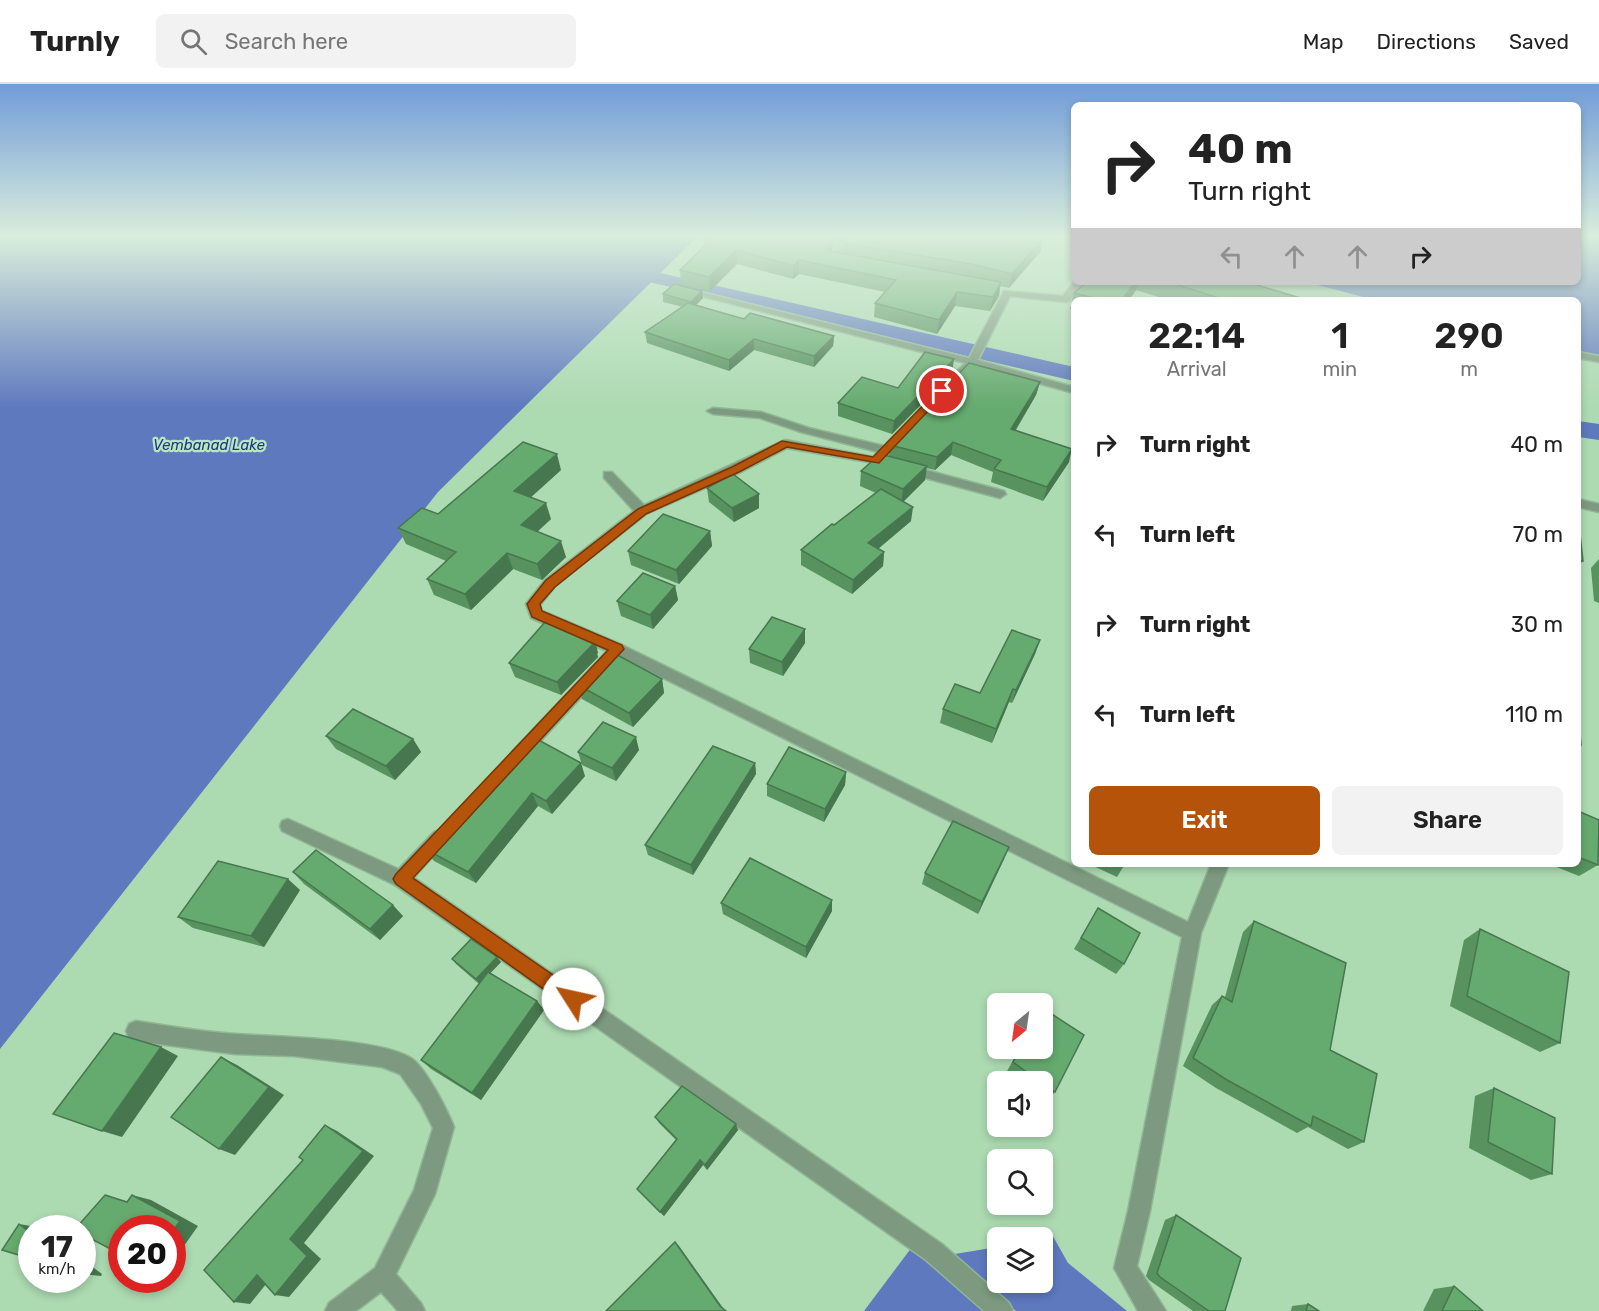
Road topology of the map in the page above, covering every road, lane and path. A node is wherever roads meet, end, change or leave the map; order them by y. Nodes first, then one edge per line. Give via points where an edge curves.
1 (706, 293) edge
2 (1002, 293) edge
3 (1011, 293) edge
4 (1070, 293) edge
5 (1581, 355) edge
6 (975, 356) junction
7 (1599, 359) edge
8 (1071, 389) edge
9 (713, 411) dead end
10 (884, 450) junction
11 (887, 464) junction
12 (608, 475) dead end
13 (1000, 494) dead end
14 (1581, 504) edge
15 (1599, 508) edge
16 (642, 511) junction
17 (617, 649) junction
18 (513, 760) edge
19 (288, 826) dead end
20 (449, 828) edge
21 (1219, 867) edge
22 (401, 879) junction
23 (1192, 933) junction
24 (136, 1031) dead end
25 (383, 1276) junction
26 (337, 1311) edge
27 (413, 1311) edge
28 (1001, 1311) edge
29 (1154, 1311) edge

1 - 6 street
2 - 6 street via 997,317
3 - 4 street via 1058,300
5 - 7 street
6 - 8 street
6 - 10 street
9 - 10 street via 761,415
10 - 11 street
11 - 13 street
11 - 16 street via 785,444
12 - 16 street
14 - 15 street
16 - 17 street via 550,584 533,604 536,614
17 - 18 street
17 - 23 street
19 - 22 street
20 - 22 street
21 - 23 street
22 - 28 street via 934,1252
23 - 29 street via 1125,1268
24 - 25 street via 371,1056 407,1067 444,1127 424,1194
25 - 26 street
25 - 27 street

